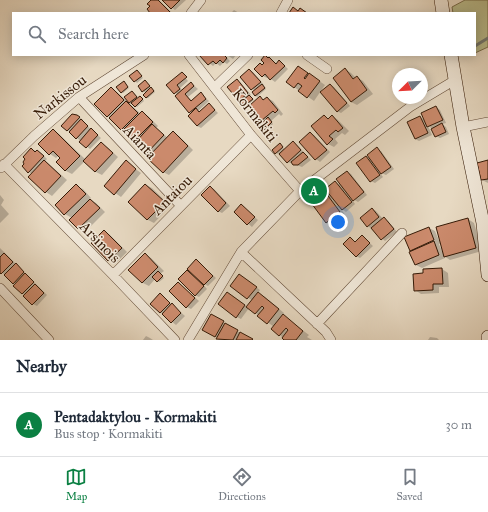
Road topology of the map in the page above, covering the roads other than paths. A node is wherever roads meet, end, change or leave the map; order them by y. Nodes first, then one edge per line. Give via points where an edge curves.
1 (201, 0) edge
2 (288, 0) edge
3 (441, 0) edge
4 (192, 12) edge
5 (282, 12) edge
6 (443, 12) edge
7 (142, 56) edge
8 (190, 56) edge
9 (247, 56) edge
10 (308, 56) edge
11 (451, 56) edge
12 (327, 69) dead end
13 (455, 80) junction
14 (215, 87) junction
15 (79, 97) junction
16 (488, 122) edge
17 (463, 127) junction
18 (251, 135) junction
19 (2, 166) edge
20 (300, 190) junction
21 (181, 206) junction
22 (486, 223) edge
23 (402, 233) dead end
24 (241, 252) junction
25 (113, 275) junction
26 (488, 275) edge
27 (0, 288) edge
28 (317, 324) junction
29 (49, 340) edge
30 (175, 340) edge
31 (188, 340) edge
32 (331, 340) edge

1 - 4 street
2 - 5 street
3 - 6 street
7 - 15 street, Narkissou
8 - 14 street, Kormakiti
9 - 14 street
10 - 12 street
11 - 13 street
13 - 17 street
13 - 20 street via 410,107
14 - 18 street, Kormakiti
15 - 19 street, Narkissou
15 - 21 street, Aianta
16 - 17 street
17 - 22 street
18 - 20 street, Kormakiti
18 - 21 street, Antaiou
19 - 25 street, Arsinois
20 - 24 street
21 - 25 street, Antaiou
22 - 26 street
23 - 28 street
24 - 28 street
24 - 31 street
25 - 30 street, Arsinois
27 - 29 street
28 - 32 street

